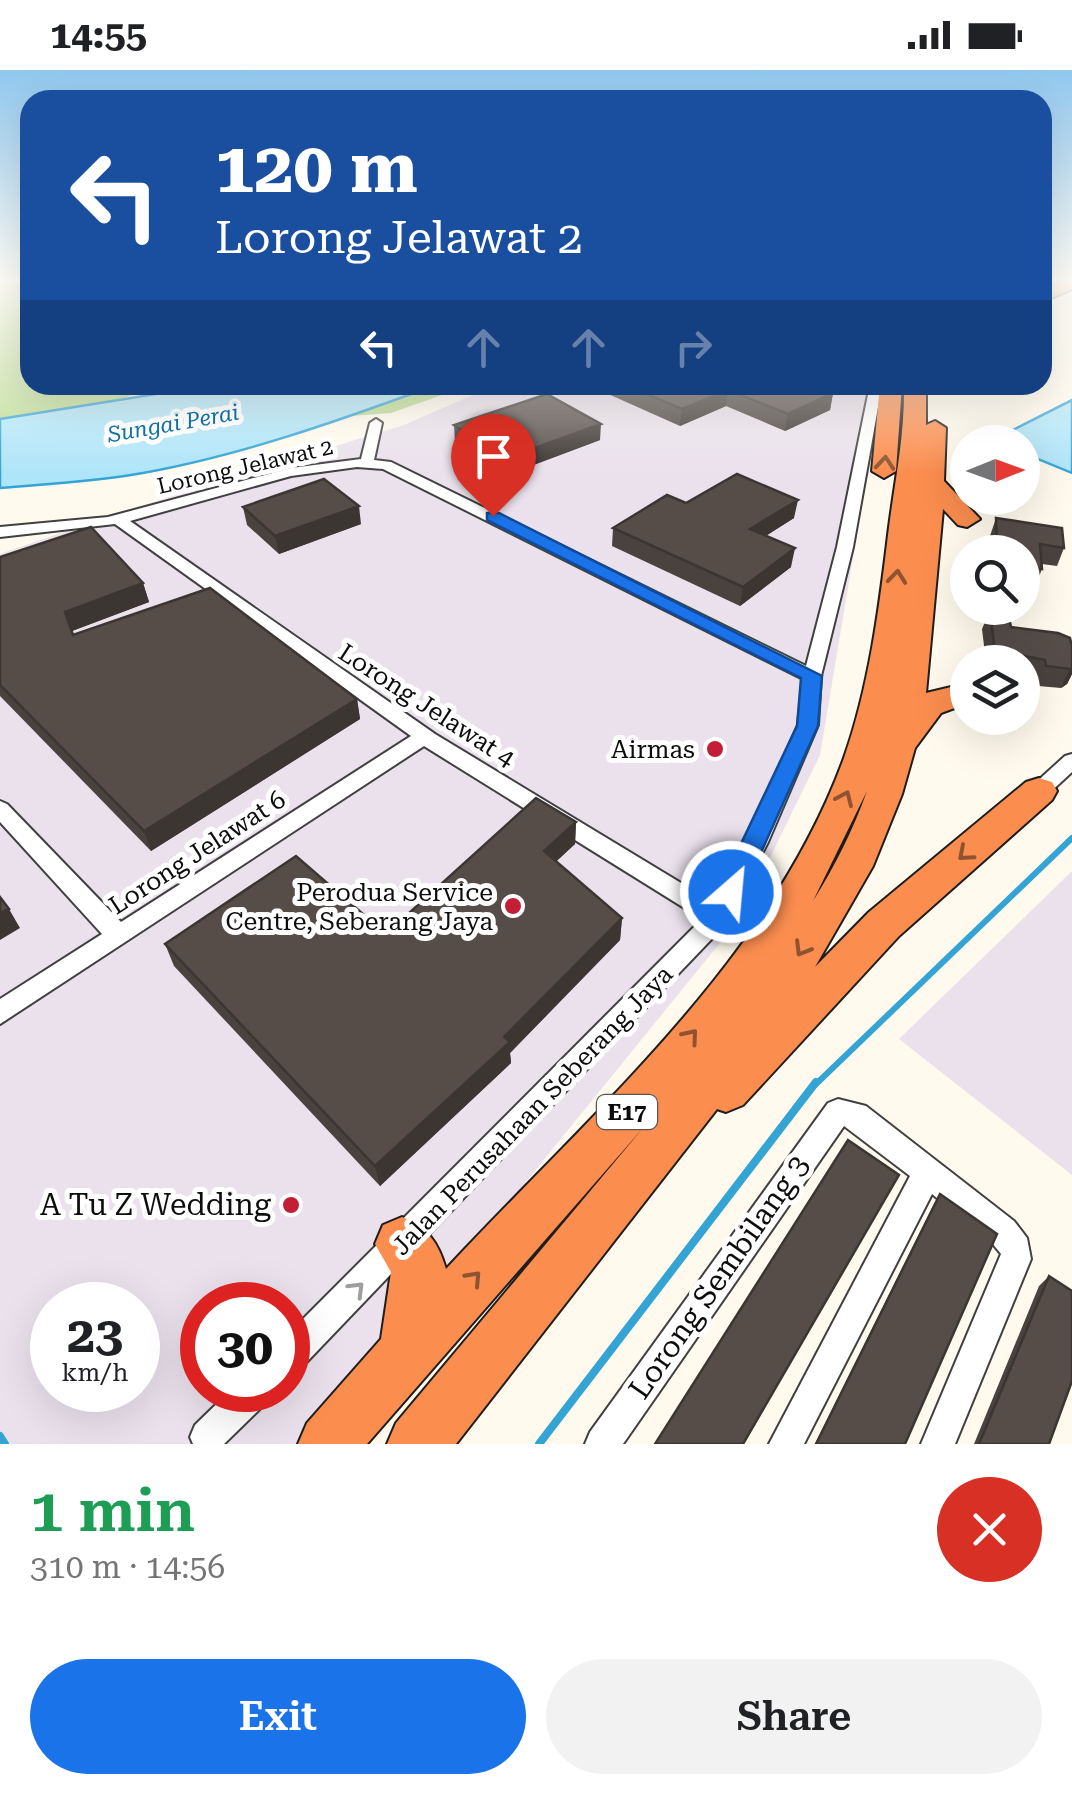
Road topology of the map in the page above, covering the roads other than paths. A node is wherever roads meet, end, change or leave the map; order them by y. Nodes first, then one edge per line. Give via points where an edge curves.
1 (874, 395) edge
2 (890, 395) edge
3 (915, 395) edge
4 (936, 395) edge
5 (376, 423) dead end
6 (366, 462) junction
7 (932, 482) junction
8 (118, 519) junction
9 (967, 519) dead end
10 (0, 532) edge
11 (812, 676) junction
12 (950, 695) edge
13 (425, 736) junction
14 (882, 745) junction
15 (1072, 762) edge
16 (1039, 791) joint
17 (0, 809) edge
18 (718, 917) junction
19 (119, 936) junction
20 (0, 1013) edge
21 (928, 1172) junction
22 (640, 1175) junction
23 (402, 1244) junction
24 (310, 1335) edge
25 (408, 1350) junction
26 (232, 1412) edge
27 (207, 1437) dead end
28 (328, 1444) edge
29 (417, 1444) edge
30 (602, 1444) edge
31 (786, 1444) edge
32 (938, 1444) edge

1 - 11 street, Jalan Perusahaan Seberang Jaya
14 -> 2 highway via 868,652
14 -> 3 highway, E17 via 882,679
4 - 7 highway, E17
5 - 6 street
6 - 8 street, Lorong Jelawat 2
6 - 11 street, Lorong Jelawat 2 via 464,502
7 - 9 highway
7 - 14 highway, E17 via 913,684
8 - 10 street, Lorong Jelawat 2
8 - 13 street, Lorong Jelawat 4
11 - 18 street, Jalan Perusahaan Seberang Jaya via 808,726
12 - 14 highway via 926,706
13 - 18 street, Lorong Jelawat 4
13 - 19 street, Lorong Jelawat 6
14 -> 22 highway, E17 via 882,800 853,865 778,989
25 -> 14 highway, E17 via 720,1002 775,926 850,789
15 - 16 street
16 -> 22 highway via 884,924
17 - 19 street
18 - 23 street, Jalan Perusahaan Seberang Jaya
19 - 20 street, Lorong Jelawat 6
21 - 30 street, Lorong Sembilang 3 via 856,1115 838,1112
21 - 31 street
21 - 32 street via 1016,1249
22 - 29 highway, E17
24 -> 23 street, Jalan Perusahaan Seberang Jaya
23 - 25 highway via 419,1268
25 - 28 highway, E17
26 - 27 street

